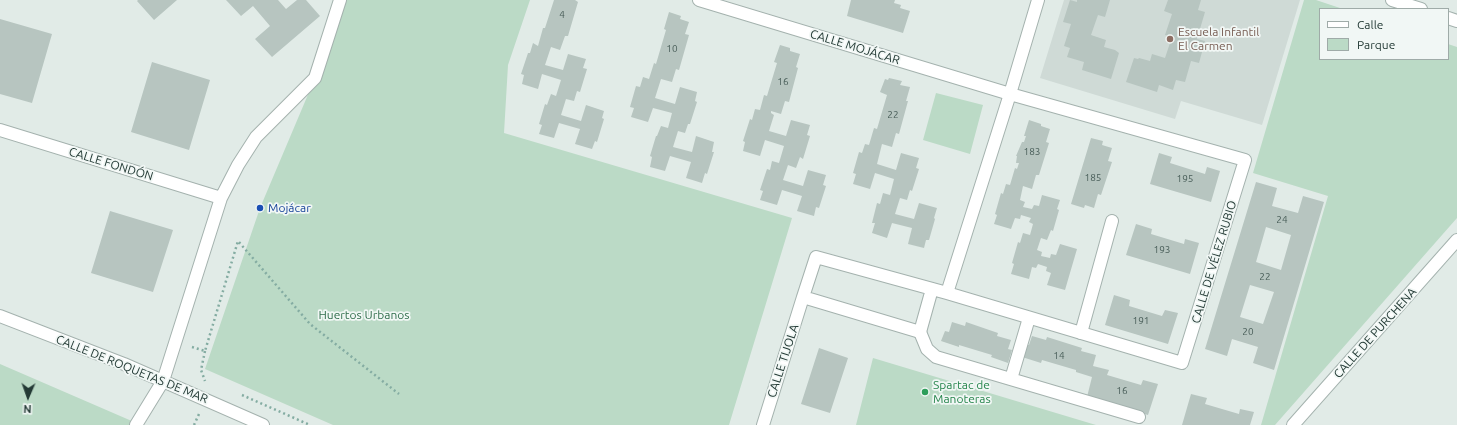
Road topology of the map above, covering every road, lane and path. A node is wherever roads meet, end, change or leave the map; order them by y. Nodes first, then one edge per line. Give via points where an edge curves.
1 (340, 0) edge
2 (699, 0) edge
3 (1038, 0) edge
4 (1392, 0) edge
5 (1407, 2) edge
6 (1419, 8) edge
7 (1010, 94) junction
8 (0, 130) edge
9 (221, 198) junction
10 (1112, 221) dead end
11 (1457, 240) edge
12 (932, 289) junction
13 (947, 293) junction
14 (803, 297) junction
15 (0, 316) edge
16 (1029, 318) junction
17 (920, 332) junction
18 (1081, 333) junction
19 (176, 341) junction
20 (205, 351) junction
21 (1011, 379) junction
22 (163, 381) junction
23 (399, 394) dead end
24 (240, 395) dead end
25 (205, 399) junction
26 (1139, 417) dead end
27 (136, 425) edge
28 (263, 425) edge
29 (310, 425) edge
30 (763, 425) edge
31 (1293, 425) edge

1 - 9 street via 315,78 256,137
2 - 7 street, CALLE MOJÁCAR
3 - 7 street
4 - 5 street
5 - 6 street
7 - 13 street
7 - 18 street, CALLE DE VÉLEZ RUBIO via 1245,160 1182,363
8 - 9 street, CALLE FONDÓN
9 - 19 street
10 - 18 street
11 - 31 street, CALLE DE PURCHENA
12 - 13 street, CALLE DE VÉLEZ RUBIO
12 - 14 street, CALLE TIJOLA via 816,257
12 - 17 street
13 - 16 street, CALLE DE VÉLEZ RUBIO
14 - 17 street
14 - 30 street, CALLE TIJOLA
15 - 22 street, CALLE DE ROQUETAS DE MAR
16 - 18 street, CALLE DE VÉLEZ RUBIO
16 - 21 street
17 - 21 street via 927,349 936,357
19 - 20 path
19 - 22 street
20 - 23 path via 238,241 310,324
20 - 25 path via 201,370 205,380 212,383
21 - 26 street
22 - 25 street, CALLE DE ROQUETAS DE MAR
22 - 27 street
24 - 29 path
25 - 28 street, CALLE DE ROQUETAS DE MAR

